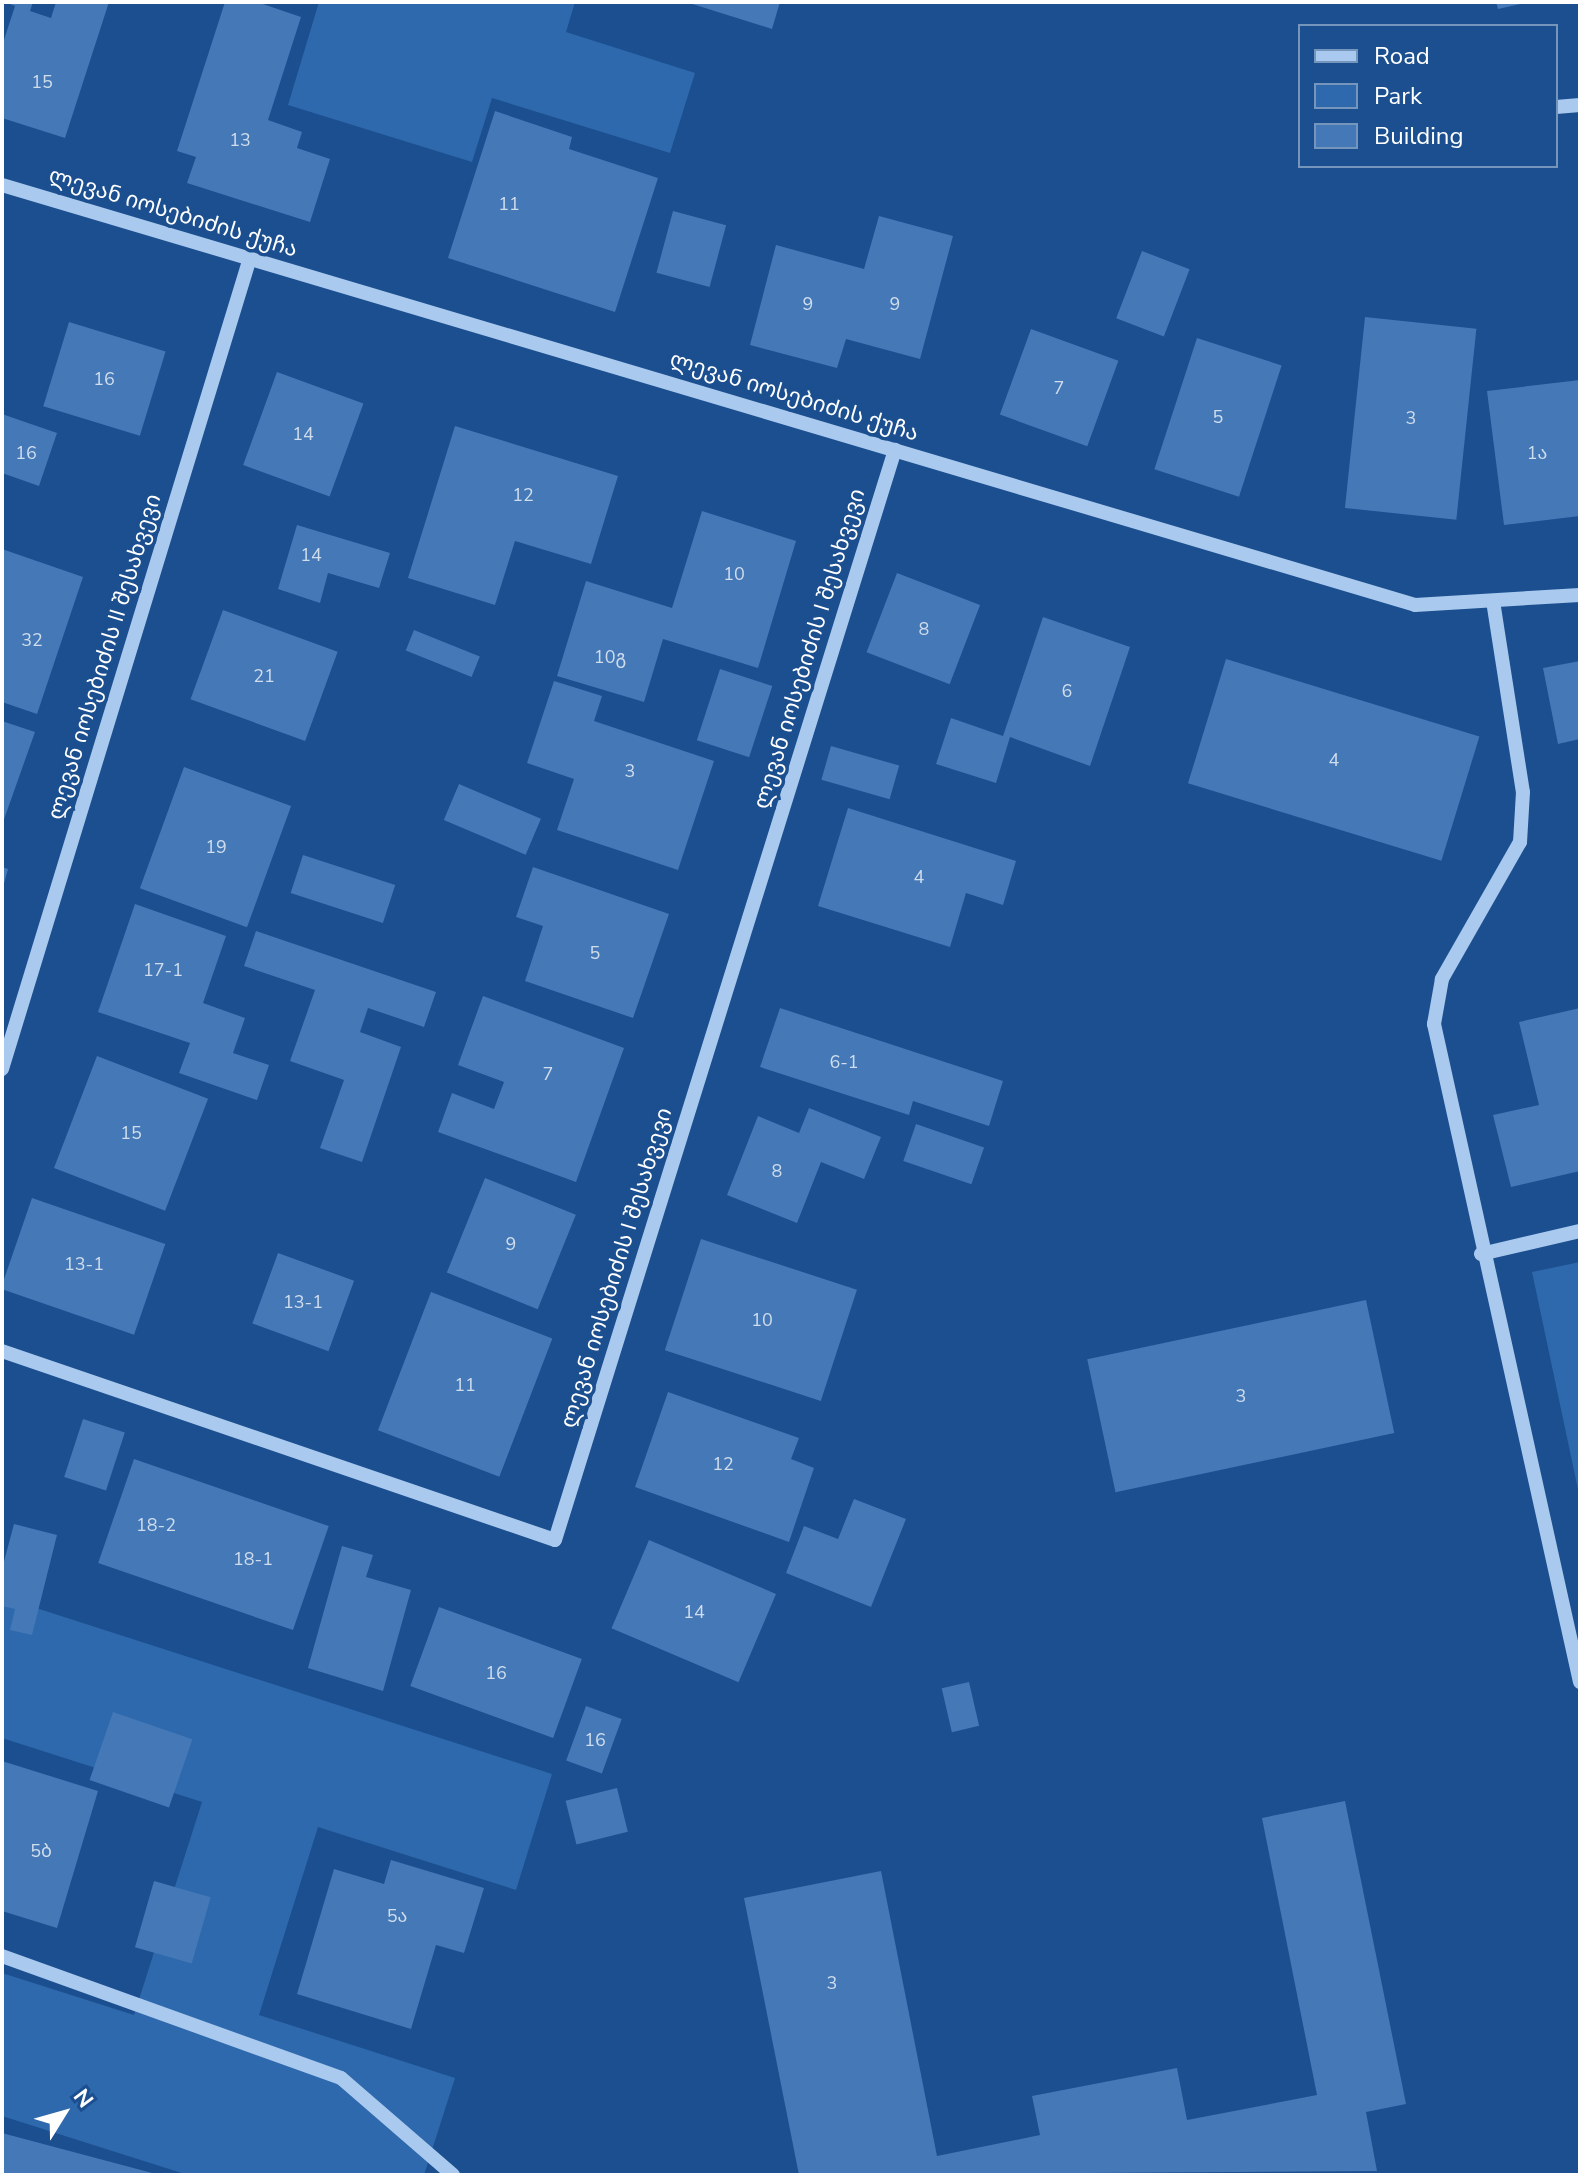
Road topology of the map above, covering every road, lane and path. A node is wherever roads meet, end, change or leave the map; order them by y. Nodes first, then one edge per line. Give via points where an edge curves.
1 (1580, 105) edge
2 (1558, 107) edge
3 (2, 185) edge
4 (250, 258) junction
5 (895, 450) junction
6 (1580, 595) edge
7 (1493, 601) junction
8 (2, 1069) edge
9 (1580, 1231) edge
10 (1481, 1254) junction
11 (2, 1351) edge
12 (1580, 1682) edge
13 (2, 1956) edge
14 (453, 2175) edge

1 - 2 street
3 - 4 street, ლევან იოსებიძის ქუჩა
4 - 5 street, ლევან იოსებიძის ქუჩა
4 - 8 street, ლევან იოსებიძის II შესახვევი
5 - 7 street, ლევან იოსებიძის ქუჩა via 1415,605
5 - 11 street, ლევან იოსებიძის I შესახვევი via 555,1540
6 - 7 street, ლევან იოსებიძის ქუჩა
7 - 10 street via 1523,792 1520,842 1442,979 1434,1024
9 - 10 street
10 - 12 street
13 - 14 street via 341,2078

